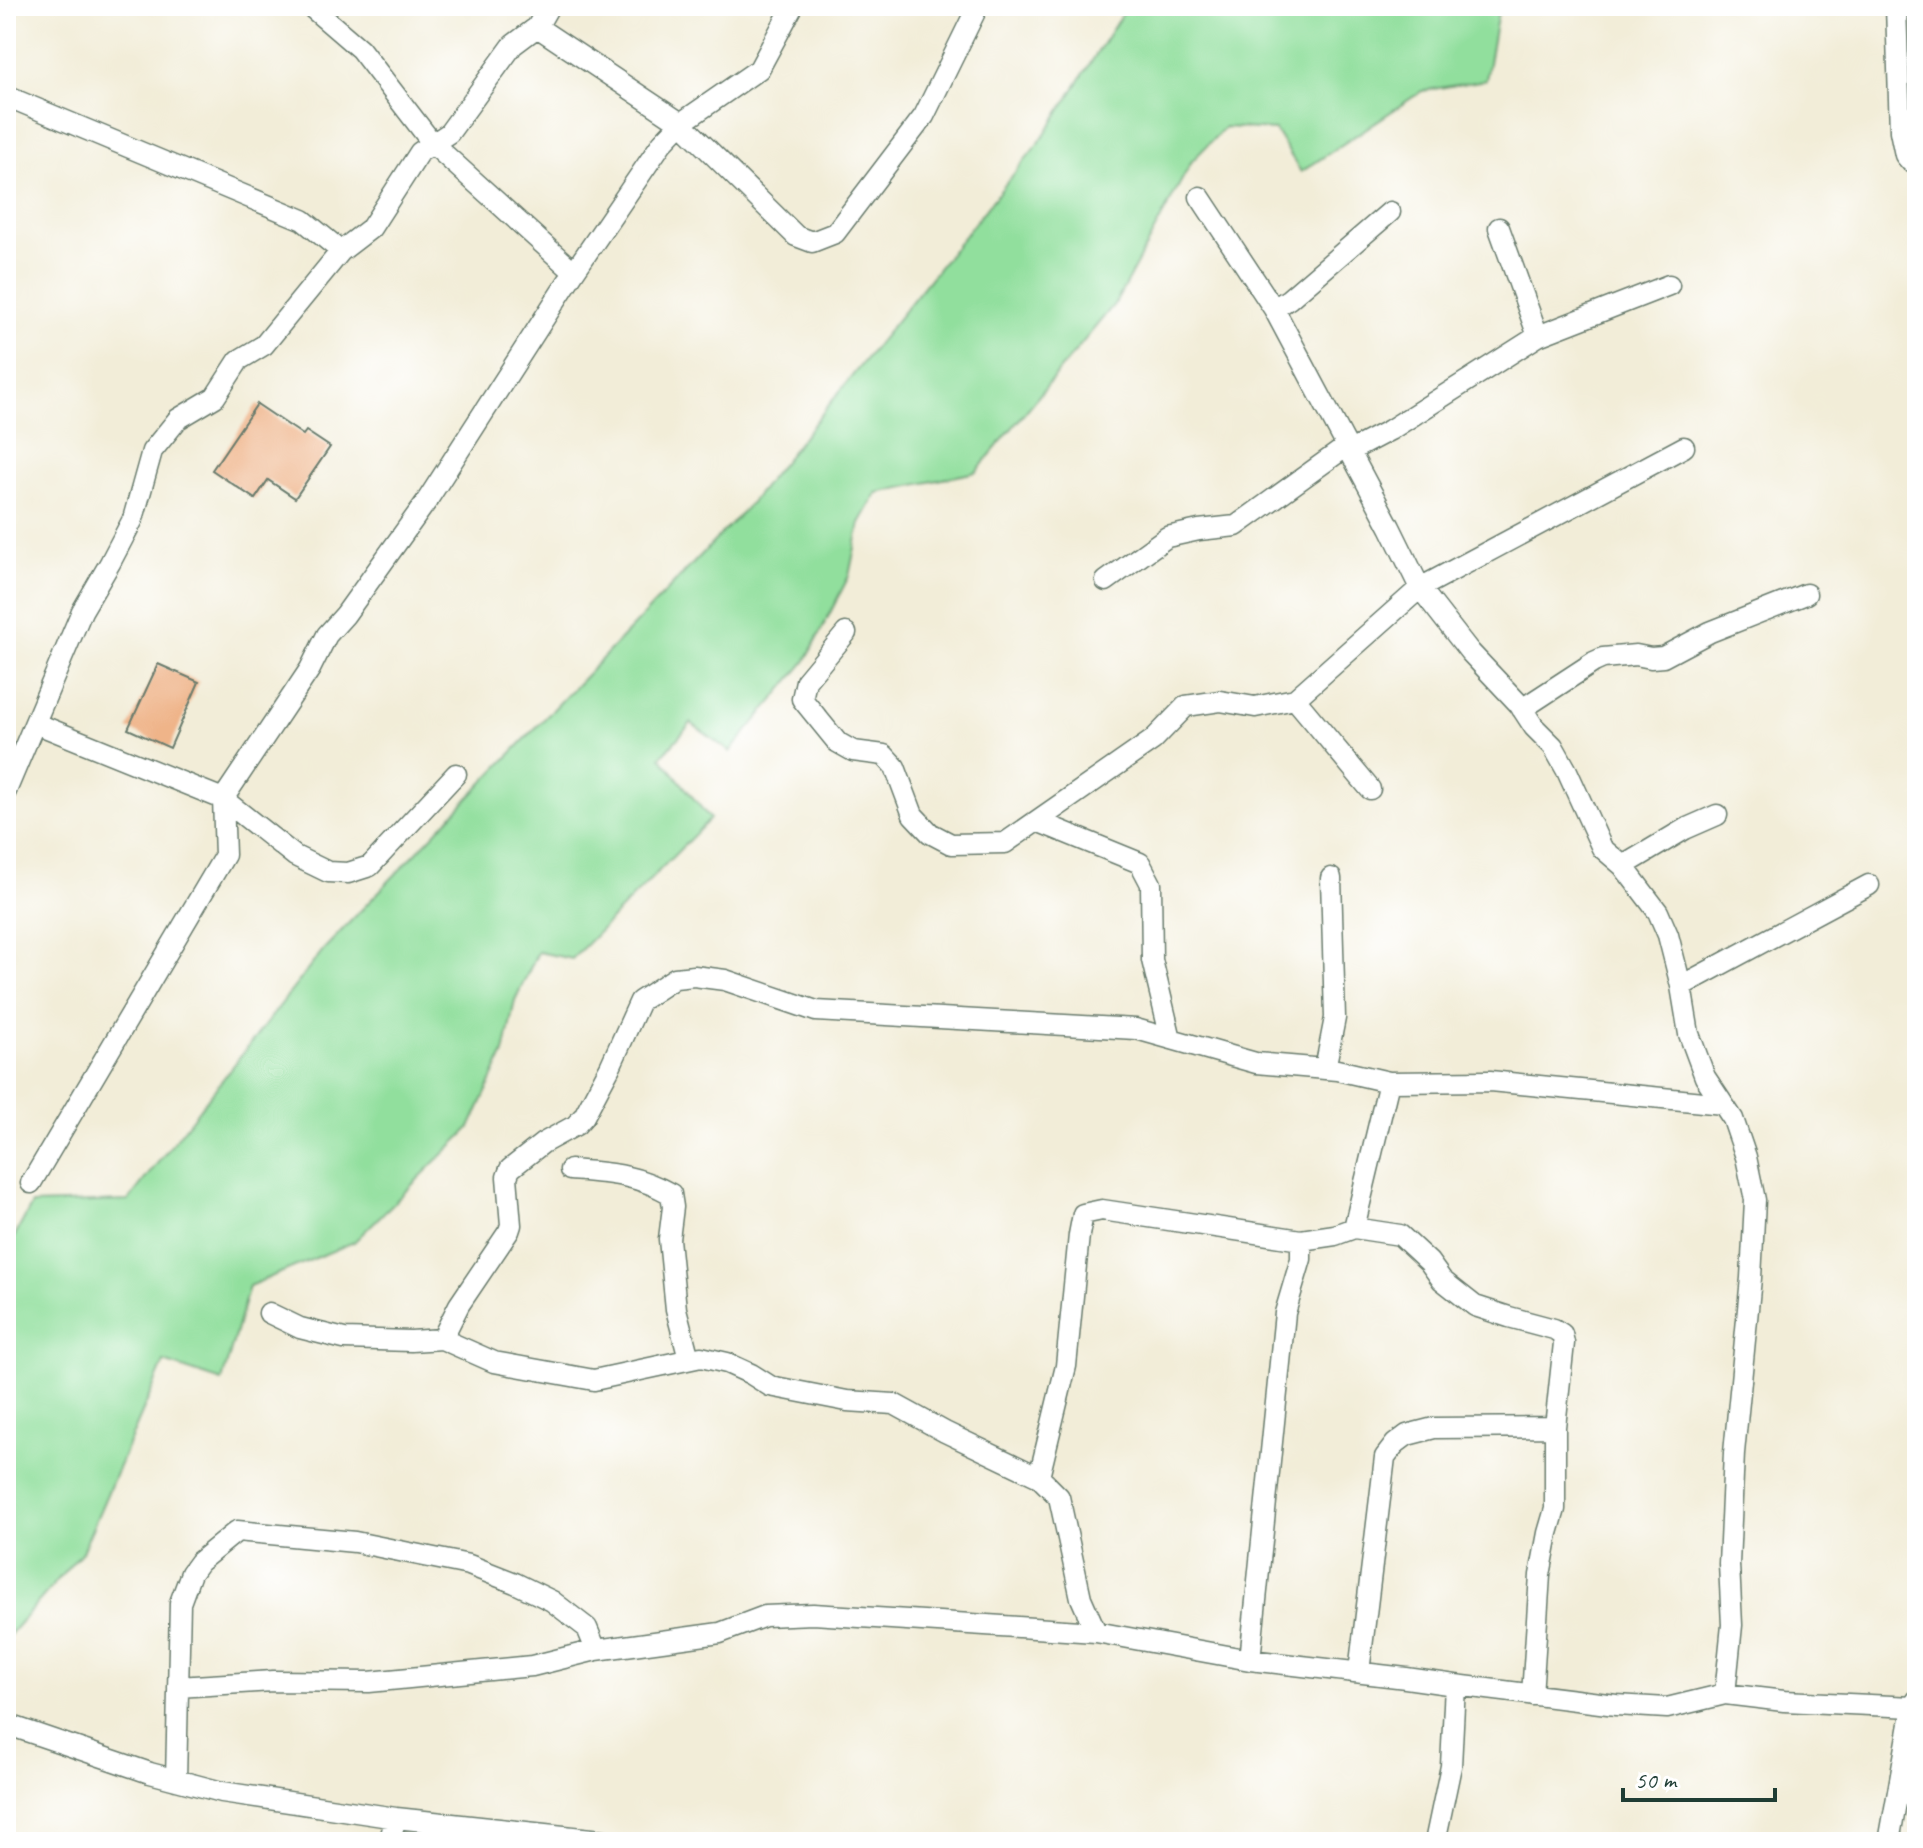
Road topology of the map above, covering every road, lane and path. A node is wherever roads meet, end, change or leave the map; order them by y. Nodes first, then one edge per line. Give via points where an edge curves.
1 (310, 6) edge
2 (549, 6) edge
3 (793, 6) edge
4 (978, 6) edge
5 (1896, 6) edge
6 (537, 27) junction
7 (6, 96) edge
8 (681, 123) junction
9 (433, 144) junction
10 (1917, 164) edge
11 (1200, 197) dead end
12 (1390, 212) dead end
13 (1499, 228) dead end
14 (341, 251) junction
15 (574, 272) junction
16 (1669, 285) dead end
17 (1274, 309) junction
18 (1538, 336) junction
19 (1684, 447) dead end
20 (1349, 449) junction
21 (1106, 581) dead end
22 (1420, 588) junction
23 (1806, 594) dead end
24 (846, 633) dead end
25 (1295, 699) junction
26 (1522, 709) junction
27 (35, 723) junction
28 (456, 774) dead end
29 (1370, 789) dead end
30 (6, 791) edge
31 (223, 799) junction
32 (1717, 815) dead end
33 (1037, 821) junction
34 (1623, 866) junction
35 (1331, 878) dead end
36 (1869, 885) dead end
37 (1681, 986) junction
38 (1171, 1039) junction
39 (1325, 1069) junction
40 (1389, 1082) junction
41 (1723, 1104) junction
42 (570, 1170) dead end
43 (31, 1183) dead end
44 (1354, 1228) junction
45 (1301, 1240) junction
46 (269, 1313) dead end
47 (442, 1339) junction
48 (689, 1359) junction
49 (1555, 1427) junction
50 (1039, 1477) junction
51 (1096, 1632) junction
52 (596, 1650) junction
53 (1250, 1660) junction
54 (1359, 1672) junction
55 (1455, 1685) junction
56 (178, 1687) junction
57 (1725, 1694) junction
58 (1532, 1695) junction
59 (1915, 1703) edge
60 (6, 1724) edge
61 (176, 1780) junction
62 (396, 1818) junction
63 (389, 1842) edge
64 (620, 1842) edge
65 (1435, 1842) edge
66 (1889, 1842) edge

1 - 9 street via 360,49
2 - 6 street
3 - 8 street via 759,69
4 - 8 street via 924,116 835,233 812,242 796,236
5 - 10 street via 1900,131 1905,155
6 - 8 street
6 - 9 street via 513,45 449,133
7 - 14 street via 303,220
8 - 15 street
9 - 14 street via 420,152 371,228
9 - 15 street
11 - 17 street
12 - 17 street
13 - 18 street
14 - 27 street via 264,345 239,360 215,397 178,419 152,451 133,519 82,611
15 - 31 street via 426,502 327,635
16 - 18 street
17 - 20 street
18 - 20 street via 1390,430
19 - 22 street
20 - 21 street via 1236,526 1167,537
20 - 22 street
22 - 25 street
22 - 26 street
23 - 26 street via 1663,657 1603,658
24 - 33 street via 806,681 802,699 837,742 853,751 884,755 895,767 913,815 951,844 1005,843
25 - 29 street
25 - 33 street via 1255,707 1220,701 1186,706 1153,740
26 - 34 street via 1553,746 1602,848
27 - 30 street
27 - 31 street
28 - 31 street via 370,866 348,873 328,872 295,856
31 - 43 street via 225,855
32 - 34 street
33 - 38 street via 1140,863 1151,884 1152,960
34 - 37 street via 1658,912
35 - 39 street via 1335,1018
36 - 37 street
37 - 41 street via 1689,1034 1705,1077
38 - 39 street via 1256,1063
38 - 47 street via 1136,1029 816,1011 725,980 675,978 640,1001 584,1116 510,1169 509,1231
39 - 40 street
40 - 41 street via 1490,1081
40 - 44 street
41 - 57 street via 1746,1157 1755,1200 1734,1453 1732,1625
42 - 48 street via 620,1174 671,1194 674,1295
44 - 45 street
44 - 49 street via 1400,1235 1475,1306 1562,1334
45 - 50 street via 1102,1210 1083,1214 1066,1366
45 - 53 street via 1301,1259 1285,1313
46 - 47 street via 300,1328 344,1339
47 - 48 street via 494,1362 594,1380
48 - 50 street via 727,1363 770,1386 894,1404
49 - 54 street via 1434,1428 1407,1435 1388,1451
49 - 58 street via 1555,1509 1540,1575
50 - 51 street via 1059,1497 1081,1598
51 - 52 street via 813,1614 765,1616 720,1633
51 - 53 street
52 - 56 street via 532,1666 369,1682
52 - 56 street via 587,1628 552,1601 469,1565 355,1542 237,1531 191,1573 180,1603
53 - 54 street
54 - 55 street
55 - 58 street
55 - 65 street via 1451,1766
56 - 61 street
57 - 58 street via 1667,1708
57 - 59 street via 1784,1701
59 - 66 street
60 - 61 street
61 - 62 street
62 - 63 street
62 - 64 street

